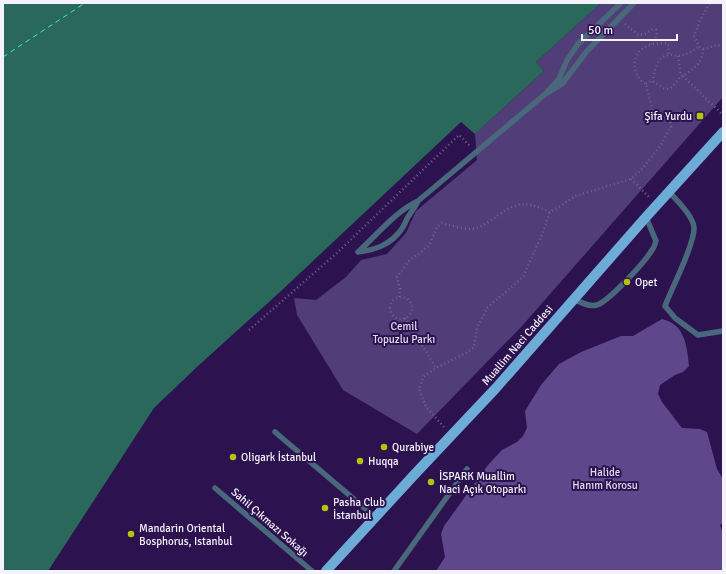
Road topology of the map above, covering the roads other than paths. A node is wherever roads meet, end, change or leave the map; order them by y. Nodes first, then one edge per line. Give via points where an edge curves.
1 (621, 3) edge
2 (634, 3) edge
3 (544, 95) junction
4 (723, 132) edge
5 (669, 192) junction
6 (418, 201) junction
7 (646, 216) junction
8 (574, 299) junction
9 (723, 331) edge
10 (275, 432) dead end
11 (467, 469) dead end
12 (215, 488) dead end
13 (375, 517) junction
14 (312, 571) edge
15 (326, 571) edge
16 (394, 571) edge

1 - 3 lane via 578,44 567,60 559,79
2 - 3 lane via 587,51 562,84
3 - 6 lane
4 - 5 main road, Muallim Naci Caddesi
5 - 7 main road, Muallim Naci Caddesi
5 - 9 lane via 683,206 694,225 693,239 665,306 675,318 698,335
6 - 6 lane via 401,212 358,252 382,246 392,240 402,230
7 - 8 main road, Muallim Naci Caddesi
7 - 8 lane via 656,241 636,269 608,299 598,305 589,306
8 - 13 main road, Muallim Naci Caddesi via 496,388
10 - 13 lane
11 - 16 lane
12 - 14 lane, Sahil Çıkmazı Sokağı
13 - 15 main road, Muallim Naci Caddesi

